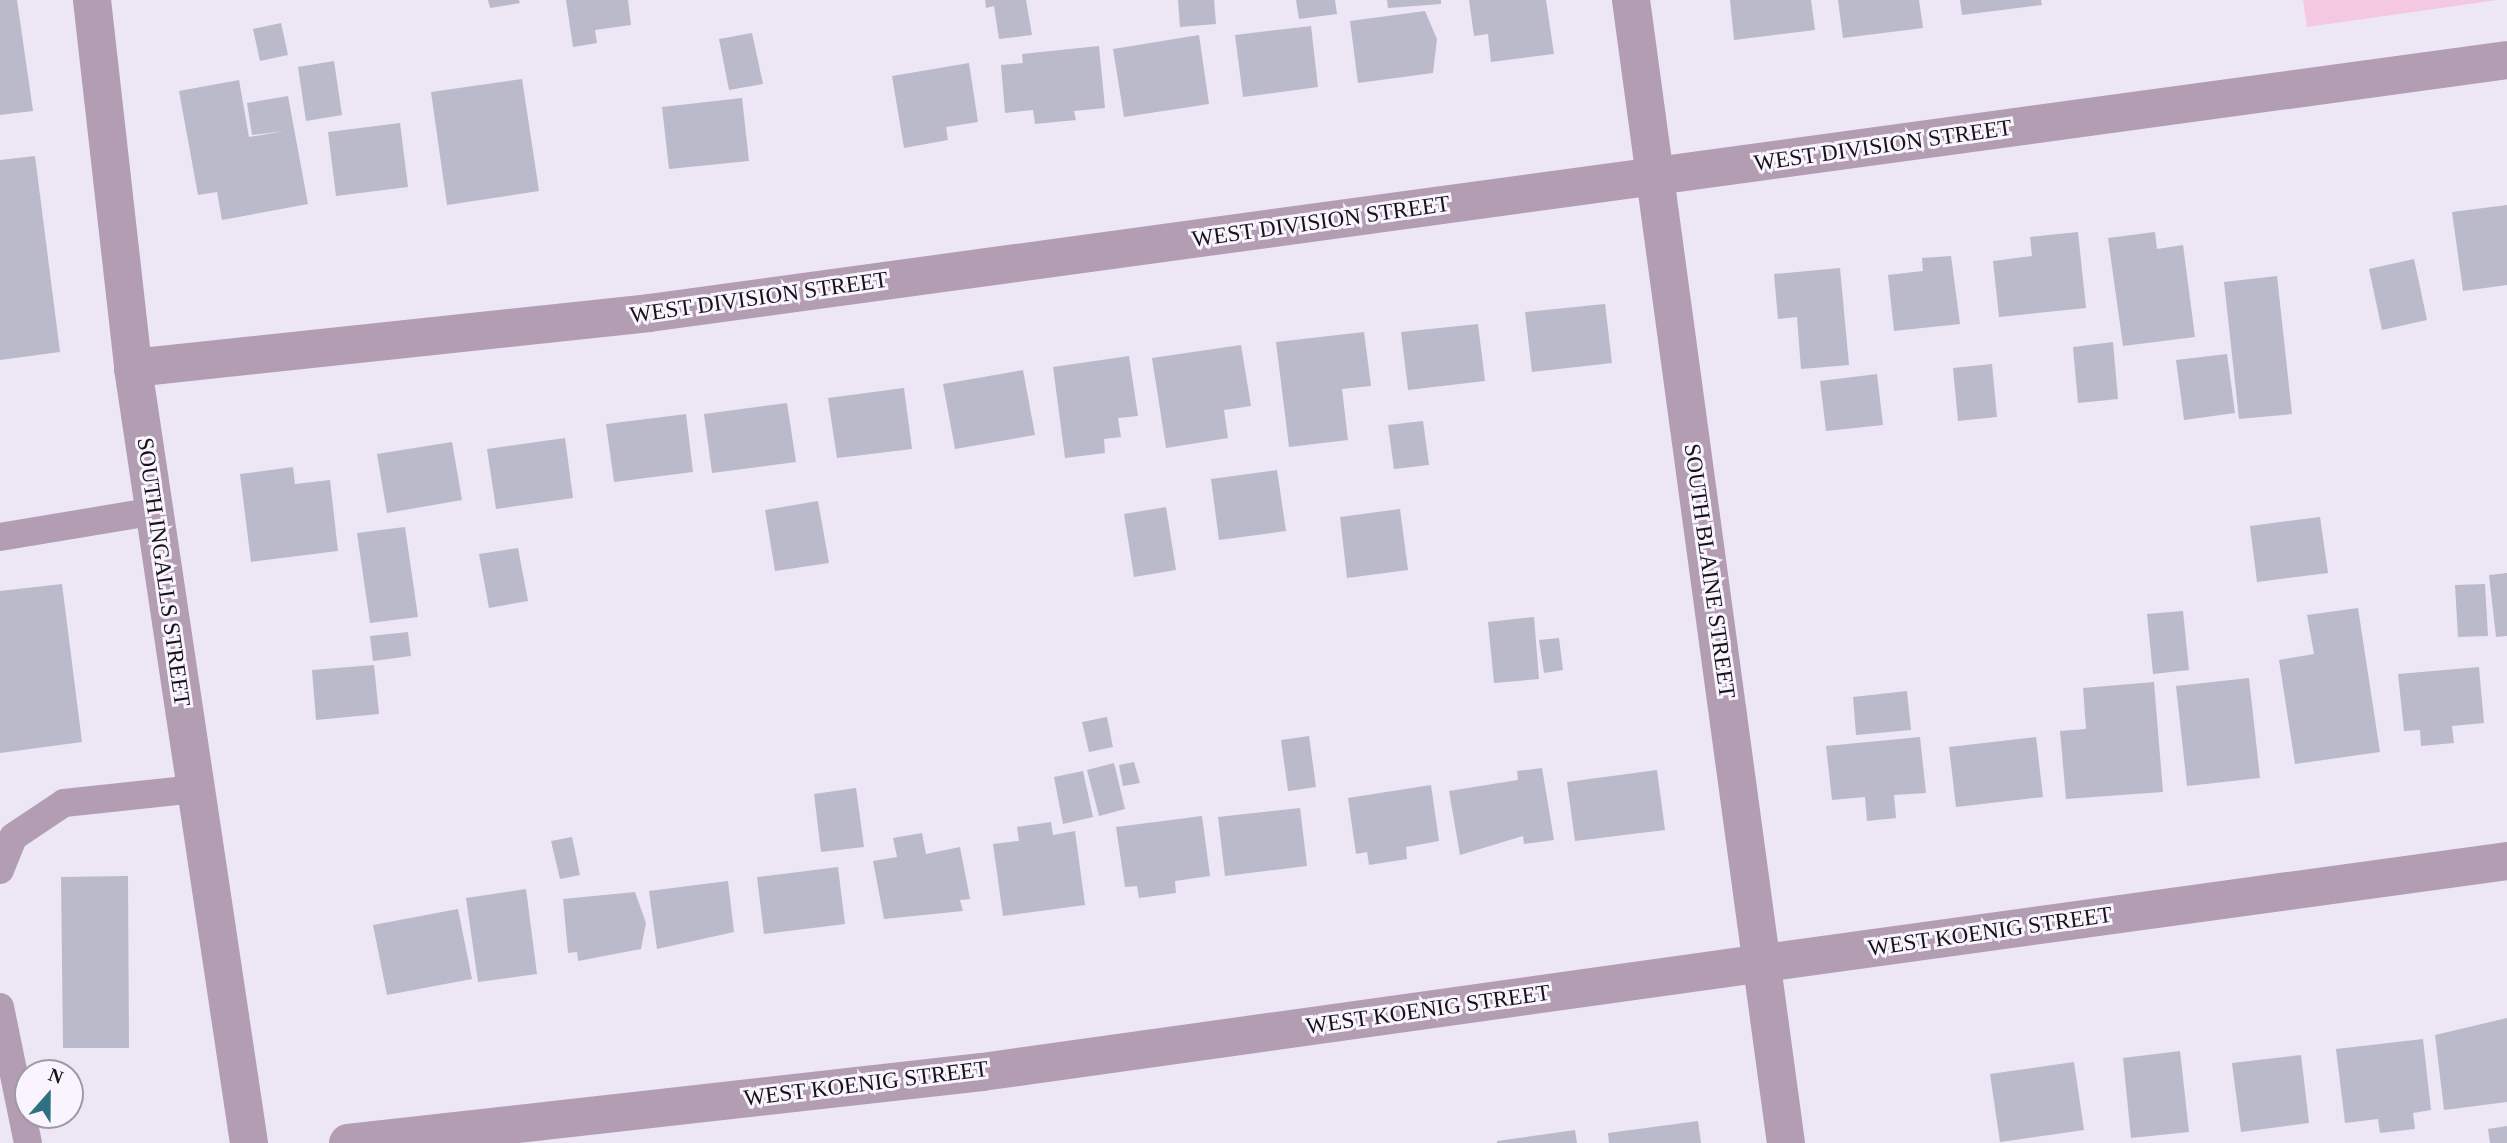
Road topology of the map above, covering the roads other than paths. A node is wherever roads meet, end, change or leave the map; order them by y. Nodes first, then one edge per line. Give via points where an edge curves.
1 (92, 0) edge
2 (1631, 0) edge
3 (2507, 60) edge
4 (1655, 177) junction
5 (133, 369) junction
6 (155, 511) junction
7 (0, 537) edge
8 (195, 789) junction
9 (2507, 861) edge
10 (0, 870) edge
11 (1763, 963) junction
12 (0, 1007) edge
13 (28, 1143) edge
14 (249, 1143) edge
15 (348, 1143) edge
16 (1786, 1143) edge

1 - 5 street, SOUTH INGALLS STREET
2 - 4 street, SOUTH BLAINE STREET
3 - 4 street, WEST DIVISION STREET
4 - 5 street, WEST DIVISION STREET via 649,313
4 - 11 street, SOUTH BLAINE STREET
5 - 6 street, SOUTH INGALLS STREET
6 - 7 lane
6 - 8 street, SOUTH INGALLS STREET
8 - 10 lane via 64,803 13,837
8 - 14 street, SOUTH INGALLS STREET
9 - 11 street, WEST KOENIG STREET
11 - 15 street, WEST KOENIG STREET via 982,1072
11 - 16 street, SOUTH BLAINE STREET
12 - 13 lane

